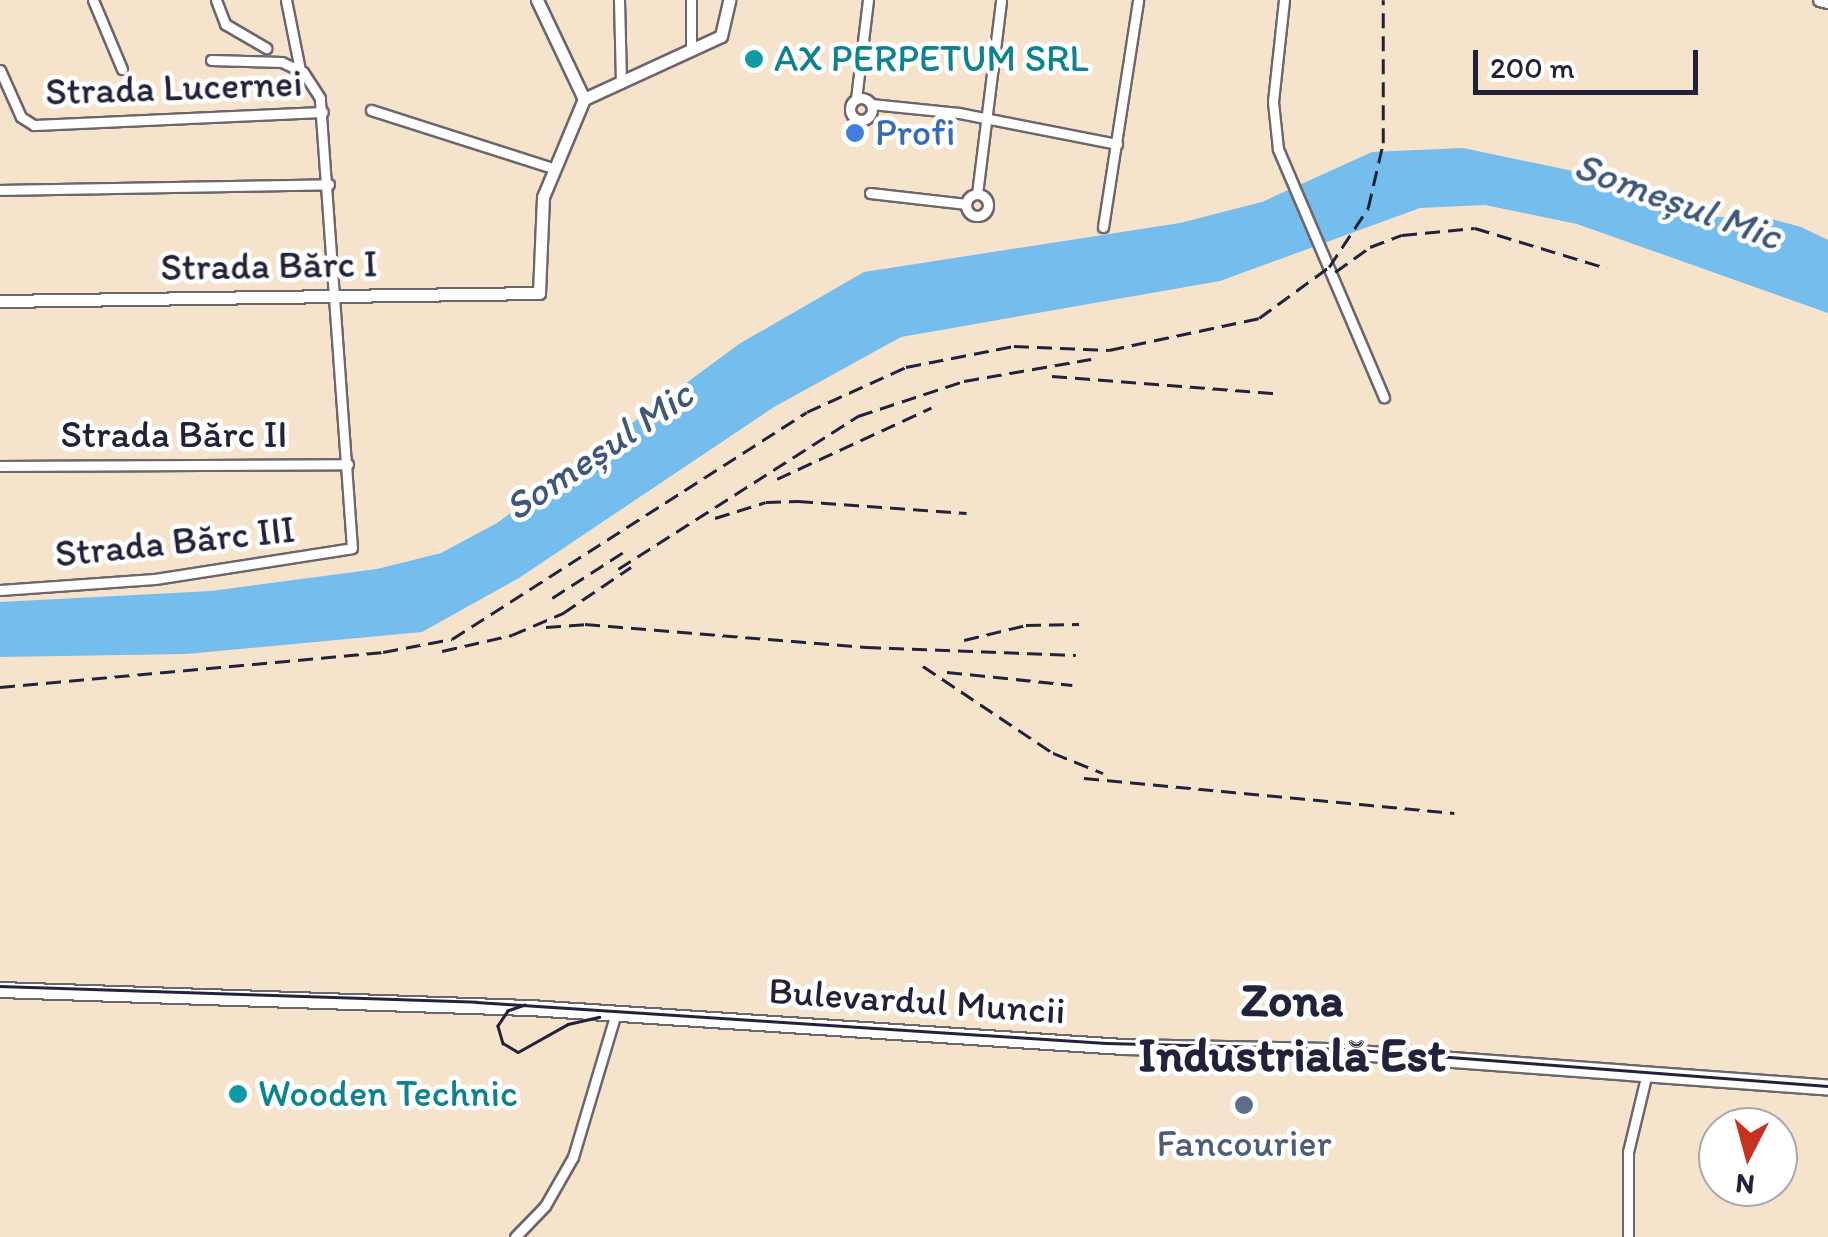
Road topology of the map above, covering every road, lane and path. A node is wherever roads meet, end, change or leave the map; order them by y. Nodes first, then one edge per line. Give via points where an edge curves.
1 (94, 0) edge
2 (216, 0) edge
3 (286, 0) edge
4 (537, 0) edge
5 (619, 0) edge
6 (691, 0) edge
7 (729, 0) edge
8 (868, 0) edge
9 (1001, 0) edge
10 (1138, 0) edge
11 (1284, 0) edge
12 (1820, 0) edge
13 (1828, 2) edge
14 (266, 48) dead end
15 (691, 50) junction
16 (211, 60) dead end
17 (122, 68) dead end
18 (0, 70) edge
19 (300, 70) junction
20 (621, 86) junction
21 (584, 99) junction
22 (856, 99) junction
23 (871, 104) junction
24 (371, 110) dead end
25 (323, 112) junction
26 (986, 117) junction
27 (1118, 144) junction
28 (553, 168) junction
29 (328, 184) junction
30 (0, 190) edge
31 (870, 194) dead end
32 (977, 194) junction
33 (966, 204) junction
34 (1103, 227) dead end
35 (338, 294) junction
36 (0, 301) edge
37 (1384, 398) dead end
38 (348, 464) junction
39 (0, 466) edge
40 (0, 590) edge
41 (0, 990) edge
42 (616, 1014) junction
43 (1648, 1073) junction
44 (1828, 1088) edge
45 (515, 1237) edge
46 (1628, 1237) edge

1 - 17 street
2 - 14 street via 225,24
3 - 19 street
4 - 21 street
5 - 20 street
6 - 15 street
7 - 15 street via 724,34
8 - 22 street
9 - 26 street
10 - 27 street
11 - 37 street via 1274,102 1278,149
12 - 13 main road
15 - 20 street
16 - 19 street via 270,60
18 - 25 street, Strada Lucernei via 20,117 34,126
19 - 25 street via 316,88
20 - 21 street
21 - 28 street
22 - 23 street
22 - 23 street via 850,110 858,120 869,116
23 - 26 street
24 - 28 street
25 - 29 street
26 - 27 street
26 - 32 street
27 - 34 street
28 - 35 street, Strada Bărc I via 542,208 539,293
29 - 30 street
29 - 35 street
31 - 33 street
32 - 33 street
32 - 33 street via 987,203 984,213 972,214
35 - 36 street, Strada Bărc I
35 - 38 street
38 - 39 street, Strada Bărc II
38 - 40 street, Strada Bărc III via 352,545 344,553 155,579
41 - 42 main road, Bulevardul Muncii
42 - 43 main road, Bulevardul Muncii
42 - 45 street via 573,1157 545,1206
43 - 44 main road, Bulevardul Muncii
43 - 46 street via 1628,1152

